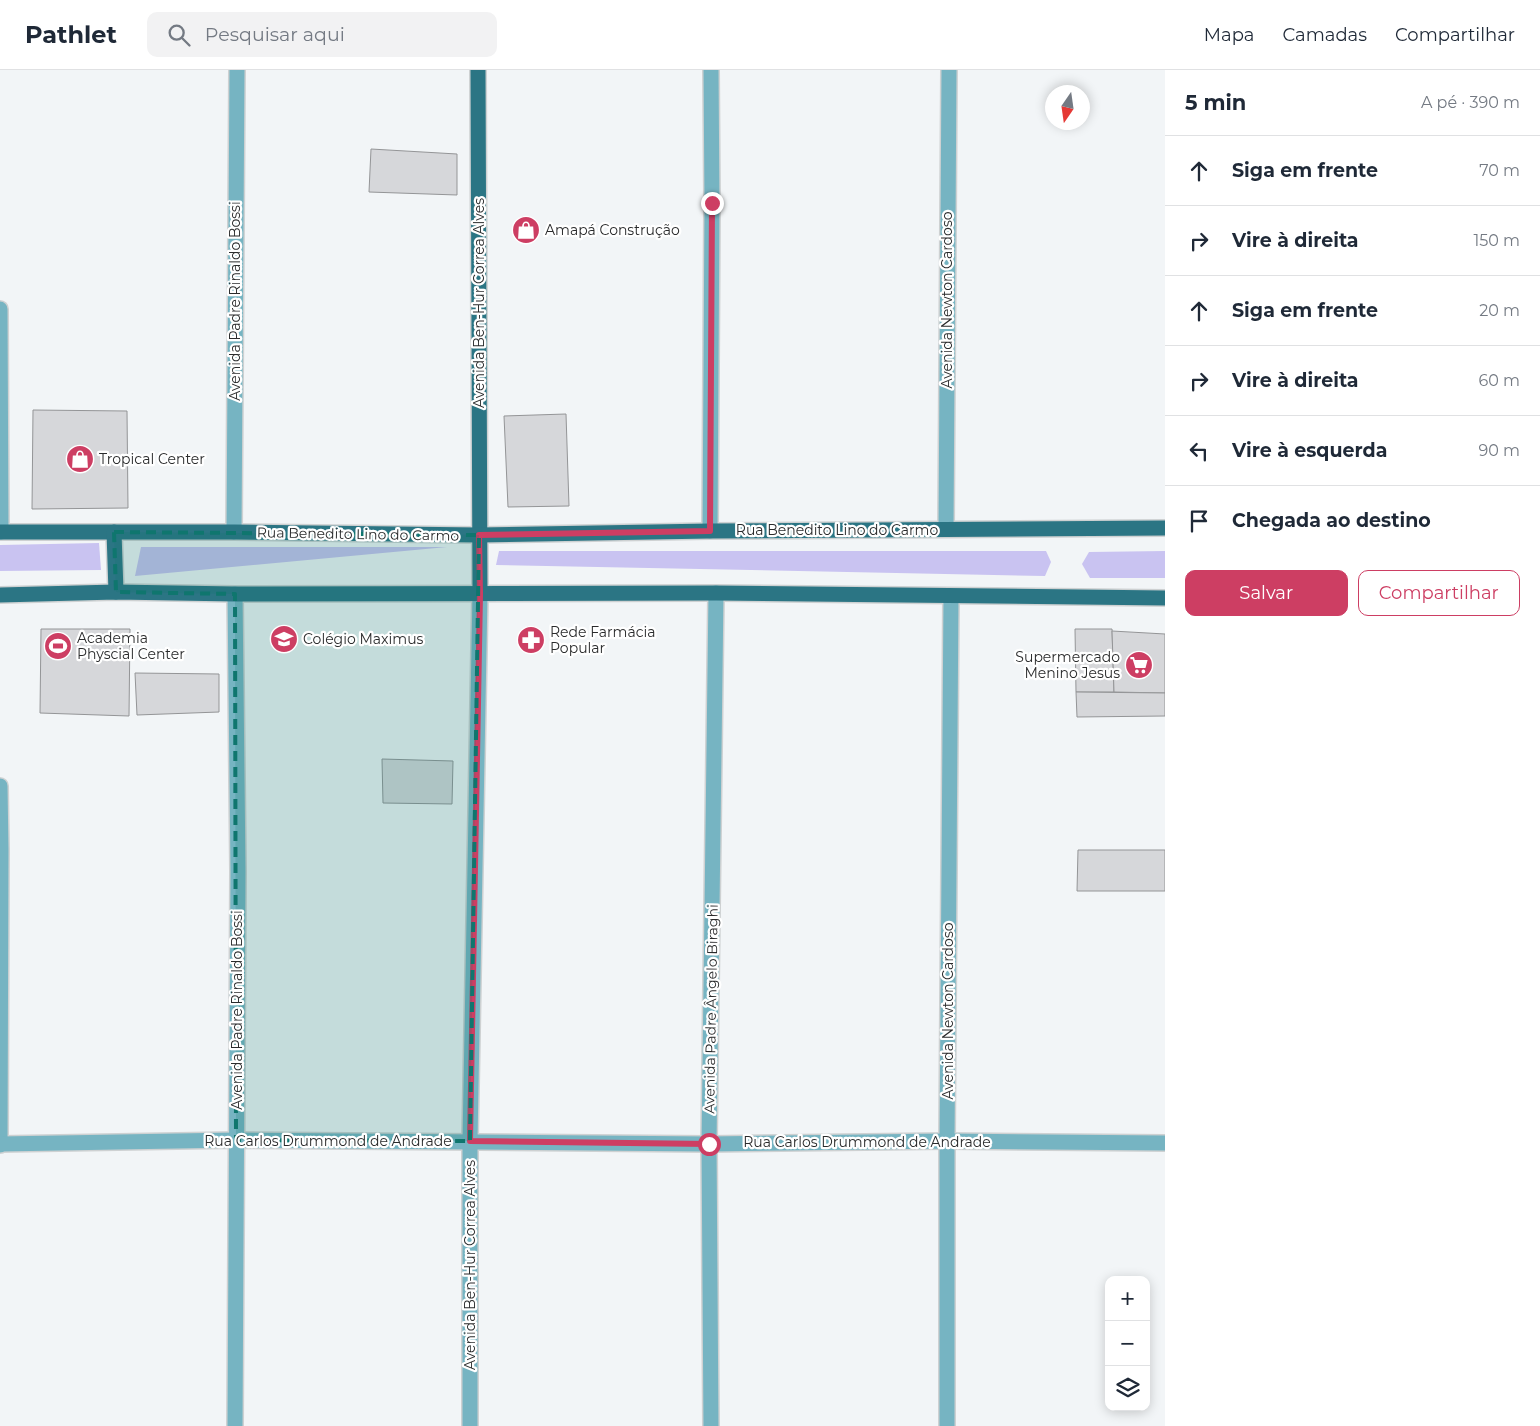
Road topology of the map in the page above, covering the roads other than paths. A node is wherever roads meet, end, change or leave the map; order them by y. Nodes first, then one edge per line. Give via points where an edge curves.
1 (236, 70) edge
2 (478, 70) edge
3 (711, 70) edge
4 (949, 70) edge
5 (0, 310) edge
6 (1165, 528) edge
7 (946, 529) junction
8 (710, 531) junction
9 (0, 532) edge
10 (114, 532) junction
11 (234, 532) junction
12 (479, 535) junction
13 (116, 592) junction
14 (716, 593) junction
15 (235, 594) junction
16 (480, 594) junction
17 (0, 595) edge
18 (951, 596) junction
19 (1165, 598) edge
20 (0, 786) edge
21 (236, 1140) junction
22 (470, 1141) junction
23 (947, 1141) junction
24 (1165, 1143) edge
25 (0, 1144) edge
26 (709, 1144) junction
27 (235, 1426) edge
28 (470, 1426) edge
29 (711, 1426) edge
30 (947, 1426) edge

1 - 11 street, Avenida Padre Rinaldo Bossi
2 - 12 main road, Avenida Ben-Hur Correa Alves
3 - 8 street
4 - 7 street, Avenida Newton Cardoso
5 - 9 street
6 - 7 main road, Rua Benedito Lino do Carmo
7 - 8 main road, Rua Benedito Lino do Carmo
8 - 12 main road, Rua Benedito Lino do Carmo
9 - 10 main road, Rua Benedito Lino do Carmo
10 - 11 main road, Rua Benedito Lino do Carmo
10 - 13 main road
11 - 12 main road, Rua Benedito Lino do Carmo
12 - 16 main road, Avenida Ben-Hur Correa Alves
13 - 15 main road
13 - 17 main road
14 - 16 main road
14 - 18 main road
14 - 26 street, Avenida Padre Ângelo Biraghi
15 - 16 main road
15 - 21 street, Avenida Padre Rinaldo Bossi via 238,862
16 - 22 street, Avenida Ben-Hur Correa Alves
18 - 19 main road
18 - 23 street, Avenida Newton Cardoso
20 - 25 street
21 - 22 street, Rua Carlos Drummond de Andrade
21 - 25 street, Rua Carlos Drummond de Andrade
21 - 27 street, Avenida Padre Rinaldo Bossi
22 - 26 street, Rua Carlos Drummond de Andrade
22 - 28 street, Avenida Ben-Hur Correa Alves
23 - 24 street, Rua Carlos Drummond de Andrade
23 - 26 street, Rua Carlos Drummond de Andrade
23 - 30 street, Avenida Newton Cardoso
26 - 29 street, Avenida Padre Ângelo Biraghi

